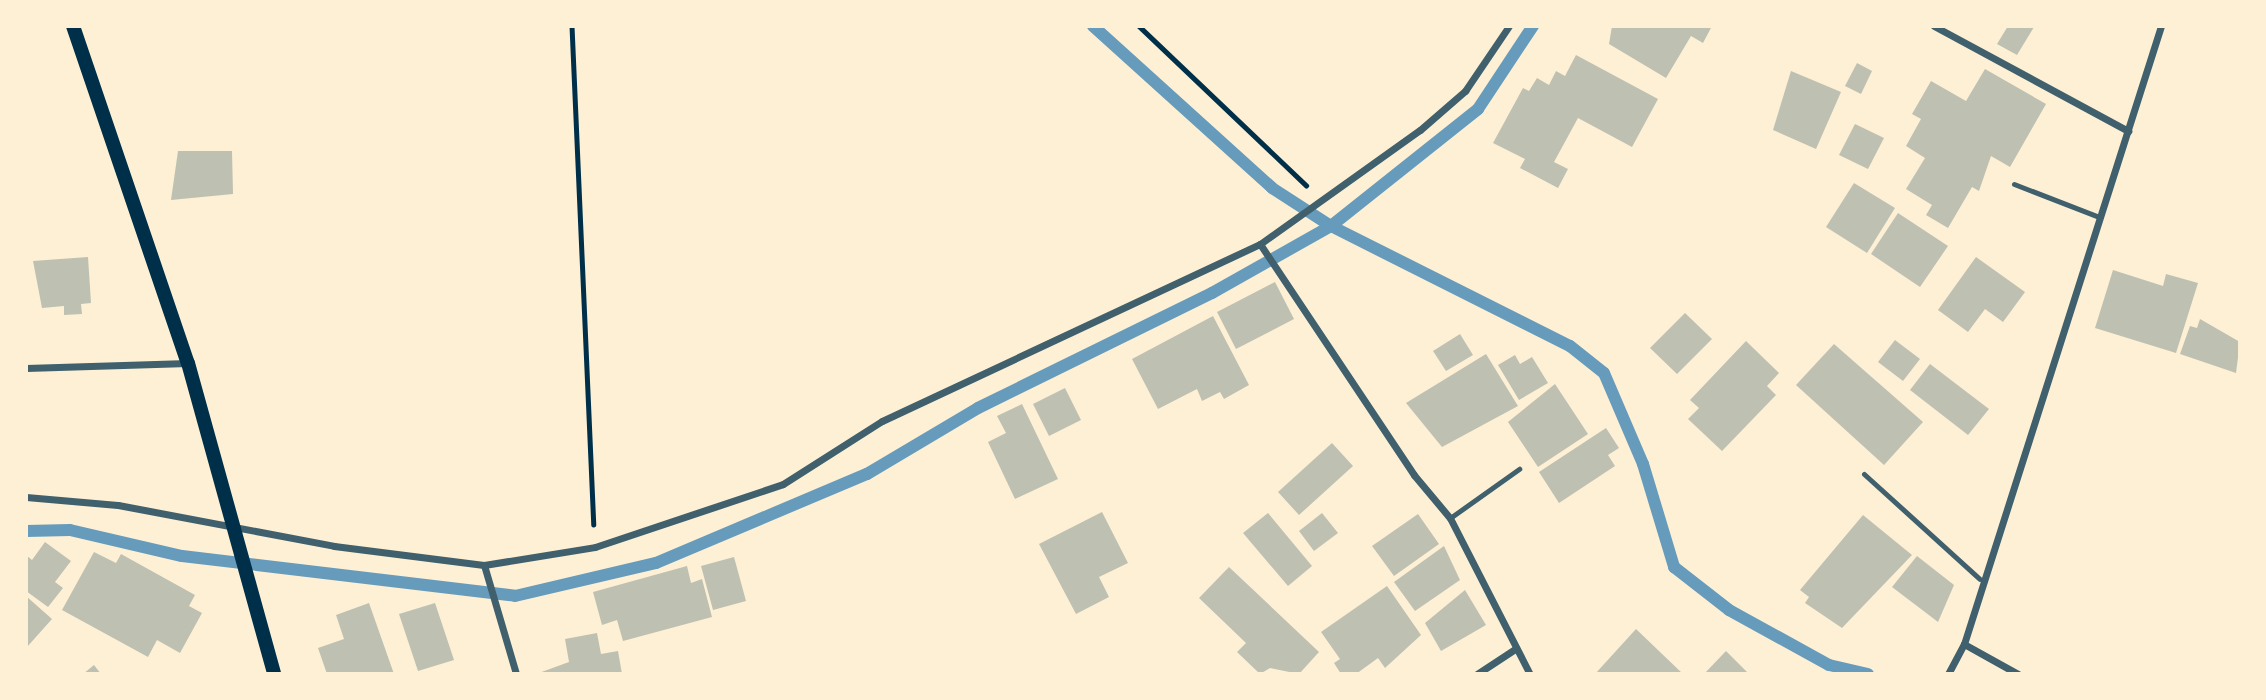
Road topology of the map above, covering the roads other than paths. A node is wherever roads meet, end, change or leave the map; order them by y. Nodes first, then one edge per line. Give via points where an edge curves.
1 (73, 26) edge
2 (1509, 26) edge
3 (1934, 26) edge
4 (2161, 26) edge
5 (2128, 131) junction
6 (2014, 184) dead end
7 (2099, 218) junction
8 (1260, 244) junction
9 (188, 363) junction
10 (26, 368) edge
11 (1519, 469) dead end
12 (1864, 474) dead end
13 (26, 497) edge
14 (1450, 518) junction
15 (236, 523) junction
16 (484, 565) junction
17 (1980, 579) junction
18 (1964, 644) junction
19 (1515, 649) junction
20 (274, 674) edge
21 (516, 674) edge
22 (1477, 674) edge
23 (1530, 674) edge
24 (1948, 674) edge
25 (2018, 674) edge

1 - 9 main road
2 - 8 street via 1465,90
3 - 5 street
4 - 5 street
5 - 7 street
6 - 7 lane
7 - 17 street
8 - 14 street via 1413,475
8 - 16 street via 882,421 783,484 595,547
9 - 10 street
9 - 15 main road
11 - 14 lane
12 - 17 lane
13 - 15 street
14 - 19 street
15 - 16 street via 334,546
15 - 20 main road
16 - 21 street
17 - 18 street
18 - 24 street
18 - 25 street
19 - 22 street
19 - 23 street

